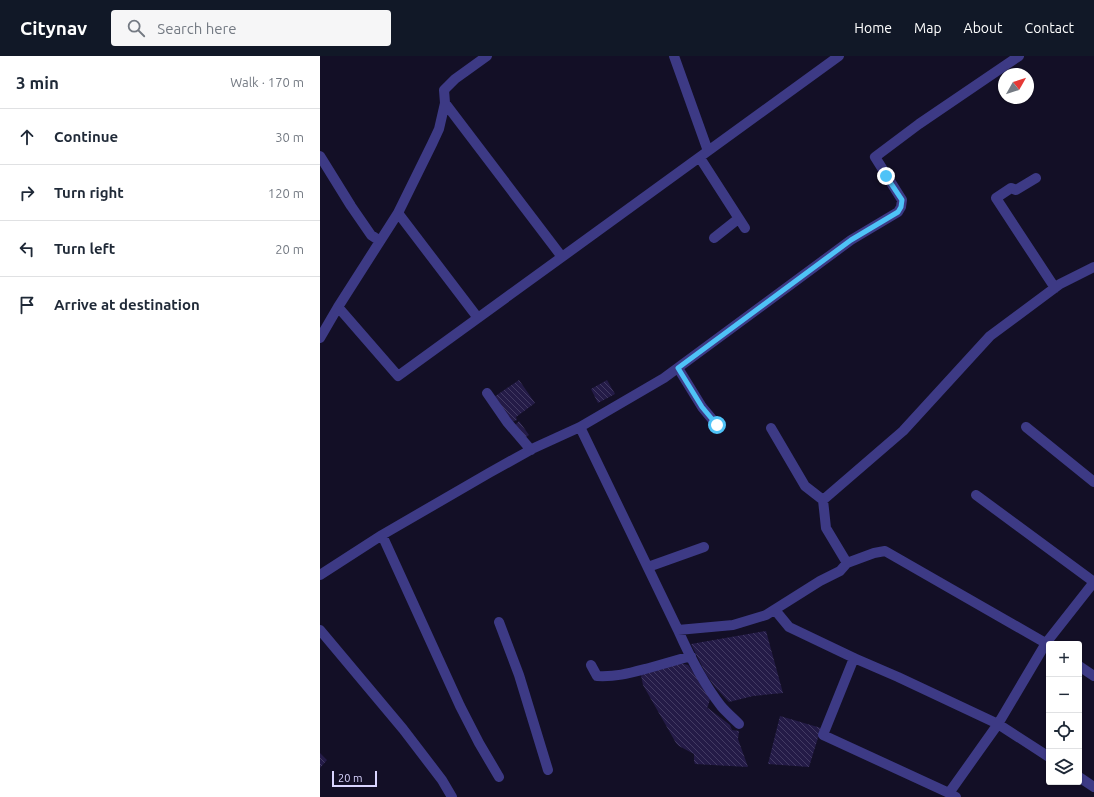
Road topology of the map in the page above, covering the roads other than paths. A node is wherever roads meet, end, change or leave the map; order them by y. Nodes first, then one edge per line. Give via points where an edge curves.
1 (487, 56) edge
2 (674, 56) edge
3 (839, 56) edge
4 (1019, 56) edge
5 (445, 103) junction
6 (708, 151) junction
7 (320, 156) edge
8 (700, 158) junction
9 (1036, 178) dead end
10 (398, 213) junction
11 (738, 219) junction
12 (745, 228) dead end
13 (714, 238) dead end
14 (380, 241) junction
15 (562, 257) junction
16 (1094, 267) edge
17 (1054, 288) junction
18 (338, 307) junction
19 (478, 318) junction
20 (320, 338) edge
21 (678, 368) junction
22 (487, 393) dead end
23 (717, 425) dead end
24 (580, 427) junction
25 (1026, 427) dead end
26 (772, 428) dead end
27 (530, 450) junction
28 (1094, 482) edge
29 (976, 495) dead end
30 (823, 500) junction
31 (382, 535) junction
32 (704, 547) dead end
33 (847, 563) junction
34 (648, 567) junction
35 (320, 575) edge
36 (1094, 582) edge
37 (775, 610) junction
38 (499, 622) dead end
39 (320, 630) edge
40 (678, 630) junction
41 (1049, 641) edge
42 (1046, 643) edge
43 (1046, 646) edge
44 (691, 656) junction
45 (854, 658) junction
46 (591, 665) dead end
47 (1082, 668) edge
48 (1094, 676) edge
49 (738, 724) dead end
50 (998, 724) junction
51 (1046, 755) edge
52 (548, 770) dead end
53 (500, 778) dead end
54 (1082, 779) edge
55 (1094, 786) edge
56 (953, 795) edge
57 (452, 797) edge

1 - 5 street via 444,90
2 - 6 street
3 - 6 street
4 - 21 street via 874,157 902,200 898,212 851,240
5 - 10 street via 440,129
5 - 15 street
6 - 8 street
7 - 14 street via 371,235
8 - 11 street
8 - 15 street
9 - 17 street via 1016,190 1011,188 996,198
10 - 14 street
10 - 19 street
11 - 12 street
11 - 13 street
14 - 18 street
15 - 19 street
16 - 17 street
17 - 30 street via 990,336 903,431
18 - 19 street via 398,376
18 - 20 street
21 - 23 street via 702,407
21 - 24 street
22 - 27 street
24 - 27 street
24 - 34 street
25 - 28 street
26 - 30 street via 805,486
27 - 31 street
29 - 36 street
30 - 33 street via 826,528
31 - 35 street
31 - 53 street via 460,706
32 - 34 street
33 - 37 street via 840,571
33 - 42 street via 885,551
34 - 40 street
36 - 41 street
37 - 40 street via 732,625
37 - 45 street via 789,627
38 - 52 street via 519,675
39 - 57 street via 403,729
40 - 44 street
43 - 50 street
44 - 46 street via 627,675 610,677 597,676
44 - 49 street via 722,706
45 - 50 street
45 - 56 street via 823,735
47 - 48 street
50 - 51 street
50 - 56 street
54 - 55 street

